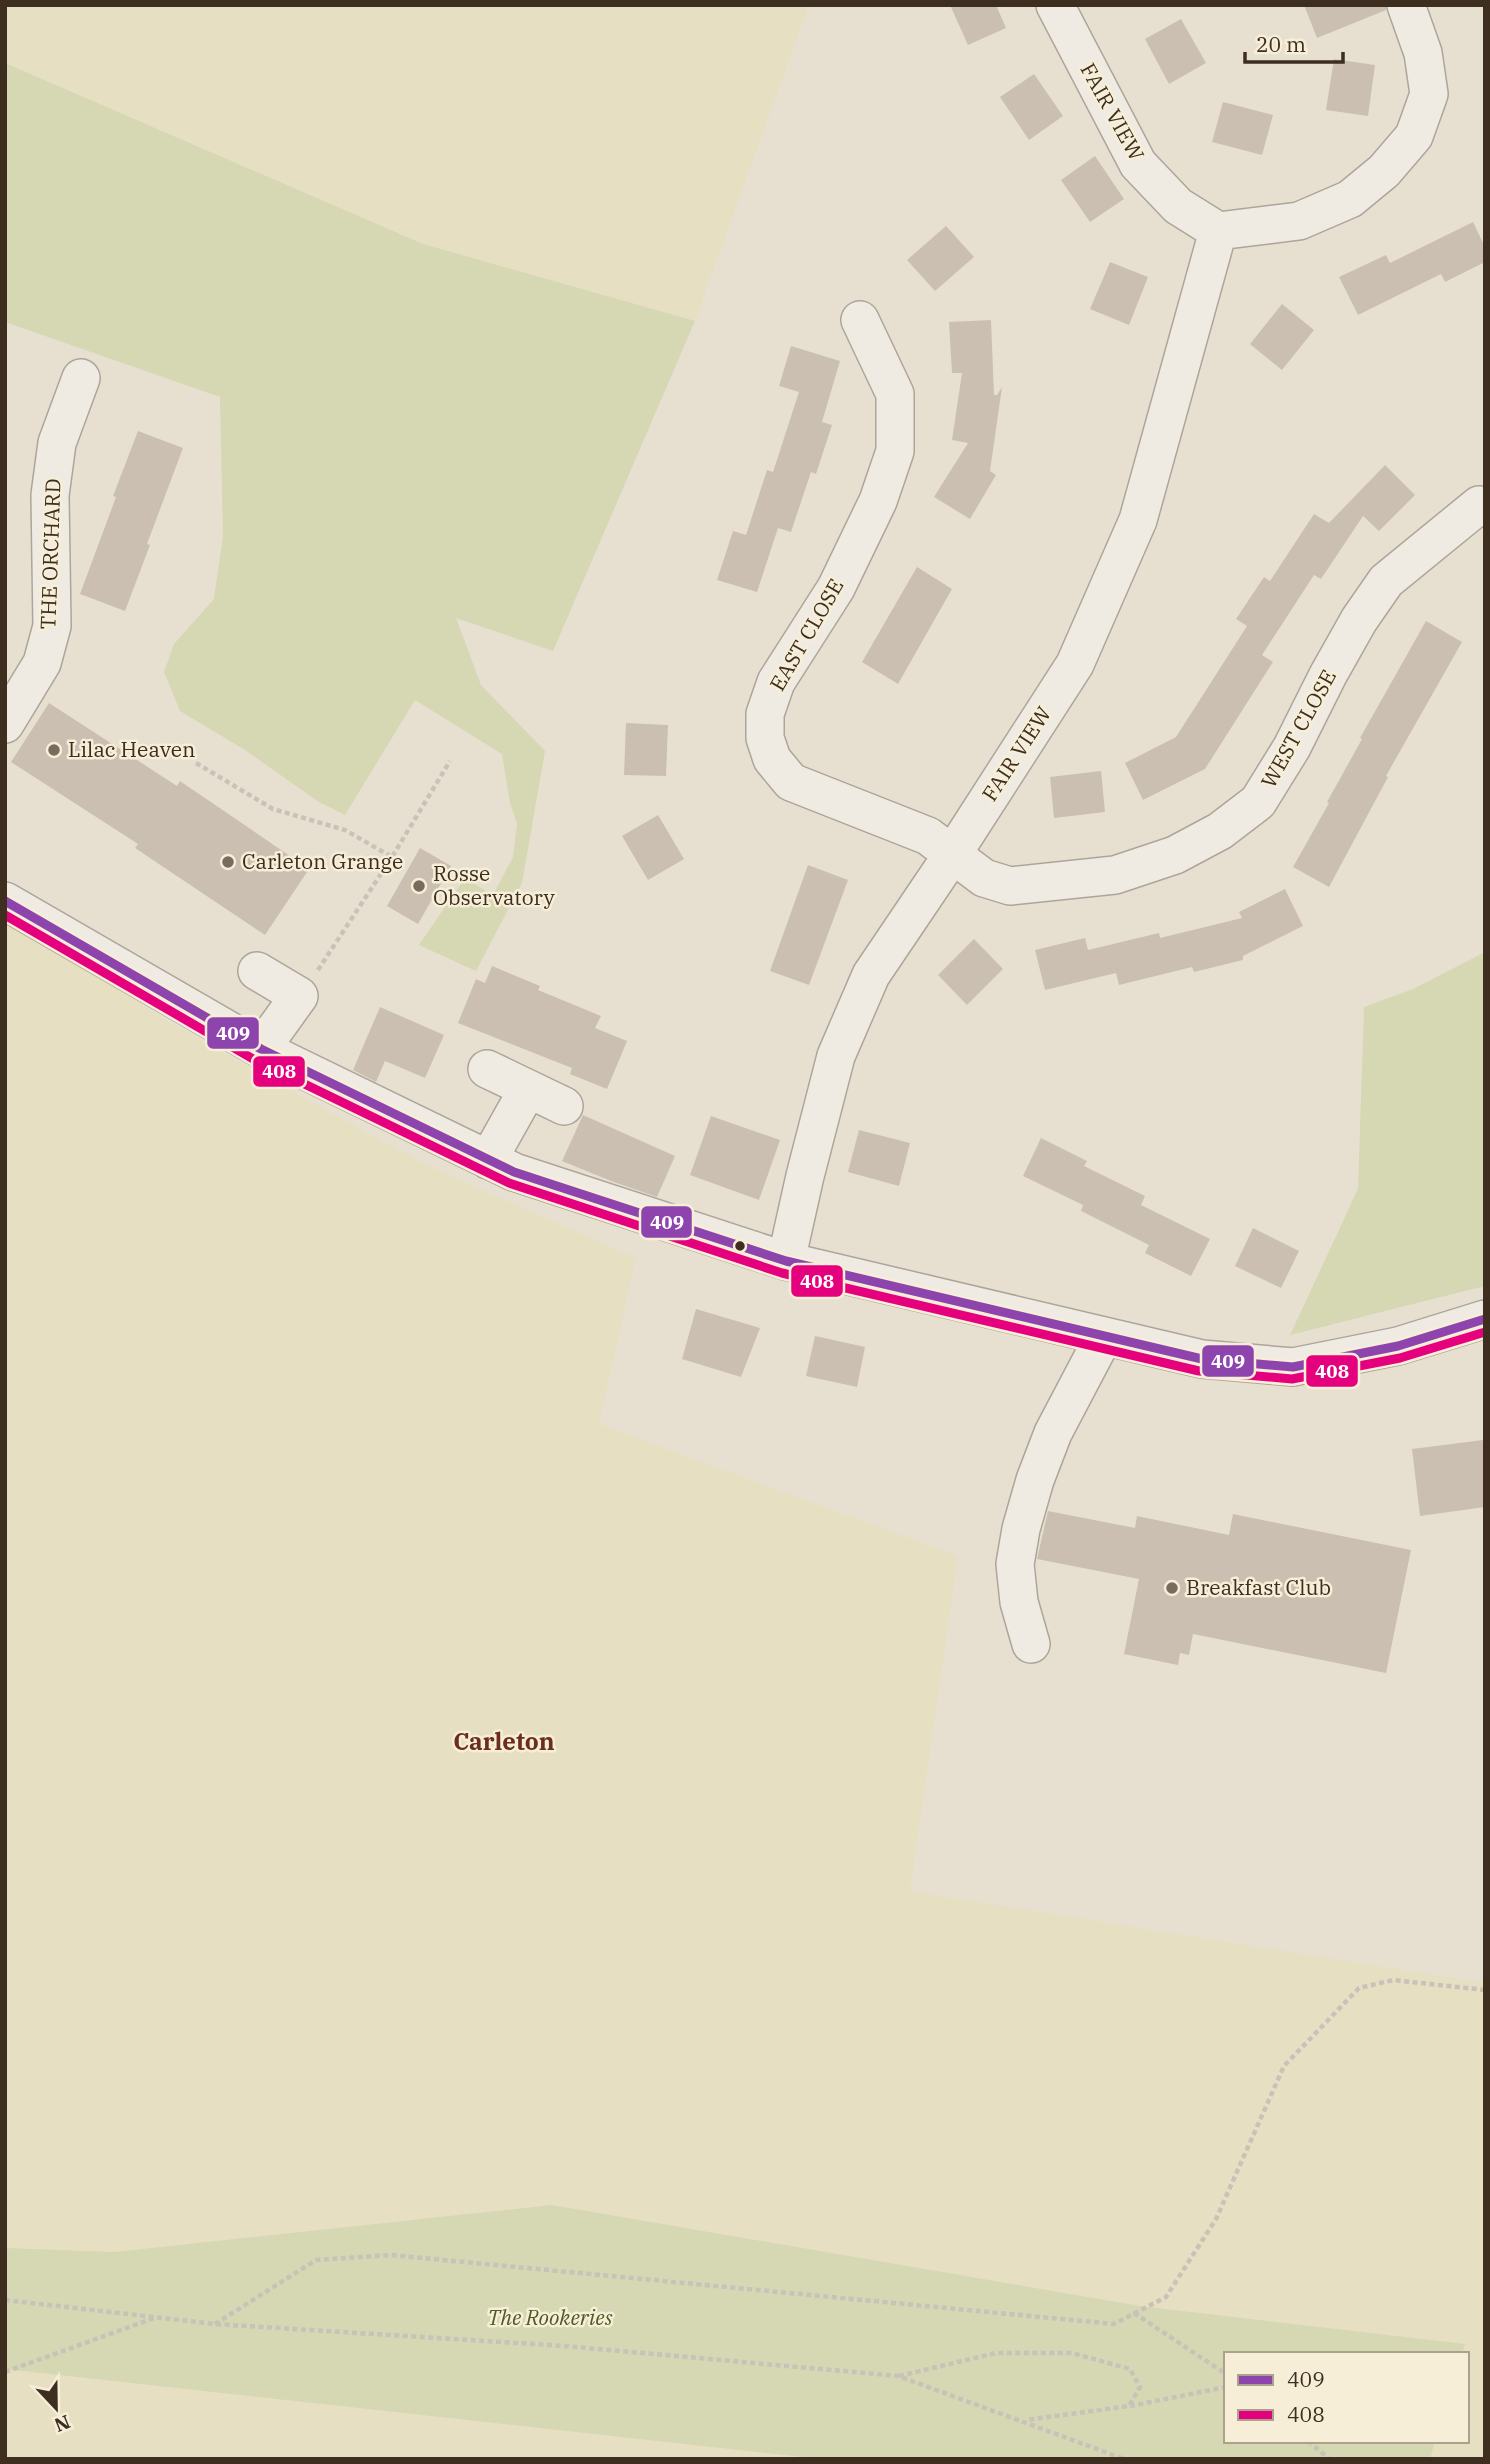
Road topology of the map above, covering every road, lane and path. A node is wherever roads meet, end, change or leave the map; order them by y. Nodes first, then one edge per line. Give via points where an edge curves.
1 (1055, 5) edge
2 (1406, 5) edge
3 (1219, 231) junction
4 (860, 320) dead end
5 (81, 378) dead end
6 (1479, 505) dead end
7 (11, 704) edge
8 (450, 761) dead end
9 (196, 763) dead end
10 (952, 855) junction
11 (392, 857) junction
12 (5, 901) edge
13 (257, 971) dead end
14 (299, 996) junction
15 (261, 1049) junction
16 (487, 1069) dead end
17 (528, 1089) junction
18 (564, 1106) dead end
19 (488, 1160) junction
20 (786, 1261) junction
21 (1485, 1319) edge
22 (1104, 1336) junction
23 (1031, 1644) dead end
24 (1485, 1990) edge
25 (5, 2300) edge
26 (1134, 2313) junction
27 (155, 2317) junction
28 (215, 2324) junction
29 (5, 2372) edge
30 (1224, 2373) edge
31 (898, 2376) junction
32 (1224, 2387) edge
33 (1129, 2406) junction
34 (1023, 2420) junction
35 (1310, 2443) edge
36 (1124, 2459) edge
37 (1329, 2459) edge

1 - 3 street, FAIR VIEW via 1138,164 1178,206
2 - 3 street via 1423,52 1429,94 1414,136 1384,172 1350,199 1299,221
3 - 10 street, FAIR VIEW via 1138,520 1074,664
4 - 10 street, EAST CLOSE via 895,394 895,451 878,500 836,589 776,682 765,713 765,738 772,760 791,782 928,836
5 - 7 street, THE ORCHARD via 57,443 50,495 52,626 42,663
6 - 10 street, WEST CLOSE via 1387,581 1359,620 1258,802 1220,831 1175,855 1115,875 1010,886 984,878
8 - 11 path
9 - 11 path via 274,809 345,830
10 - 20 street, FAIR VIEW via 871,975 836,1056
11 - 14 path
12 - 15 street
13 - 14 street
14 - 15 street
15 - 19 street
16 - 17 street
17 - 18 street
17 - 19 street
19 - 20 street
20 - 22 street
21 - 22 street via 1398,1346 1293,1367 1202,1359
22 - 23 street via 1053,1433 1021,1529 1015,1564 1019,1602
24 - 26 path via 1393,1980 1359,1988 1284,2066 1216,2219 1166,2297
25 - 27 path
26 - 28 path via 1114,2324 391,2255 316,2260
26 - 30 path
27 - 28 path
27 - 29 path
28 - 31 path via 565,2346
31 - 33 path via 996,2353 1072,2353 1130,2368 1140,2387
31 - 34 path
32 - 33 path
33 - 34 path
34 - 36 path
35 - 37 path

